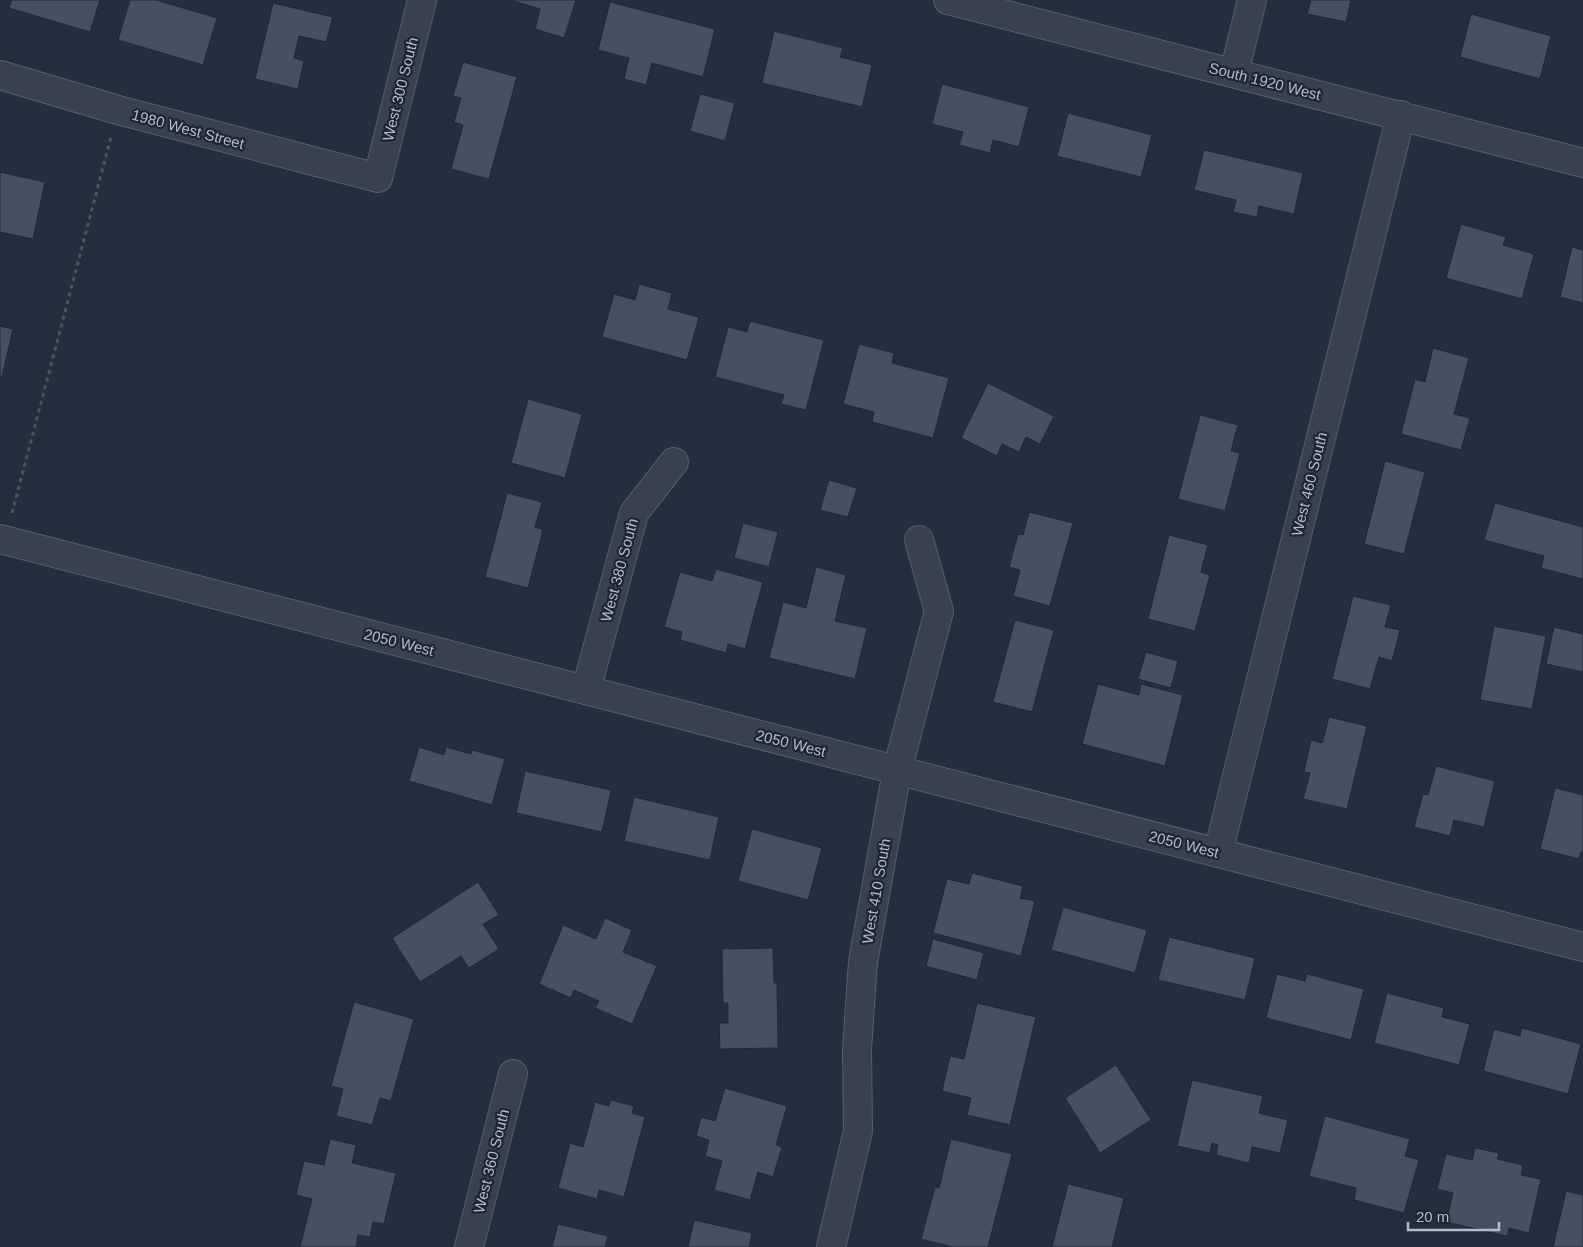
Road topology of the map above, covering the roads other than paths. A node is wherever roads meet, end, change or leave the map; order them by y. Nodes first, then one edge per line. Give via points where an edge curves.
1 (422, 0) edge
2 (948, 0) edge
3 (1252, 0) edge
4 (1234, 73) junction
5 (0, 75) edge
6 (1400, 115) junction
7 (1583, 163) edge
8 (378, 178) joint
9 (674, 462) dead end
10 (2, 540) edge
11 (919, 540) dead end
12 (586, 690) junction
13 (897, 771) junction
14 (1218, 853) junction
15 (1583, 947) edge
16 (513, 1074) dead end
17 (469, 1247) edge
18 (831, 1247) edge

1 - 8 street, West 300 South
2 - 4 street, South 1920 West
3 - 4 street
4 - 6 street, South 1920 West
5 - 8 street, 1980 West Street via 118,110
6 - 7 street, South 1920 West
6 - 14 street, West 460 South
9 - 12 street, West 380 South via 634,513
10 - 12 street, 2050 West
11 - 13 street, West 410 South via 939,611
12 - 13 street, 2050 West
13 - 14 street, 2050 West
13 - 18 street, West 410 South via 863,962 857,1049 858,1131
14 - 15 street, 2050 West
16 - 17 street, West 360 South

